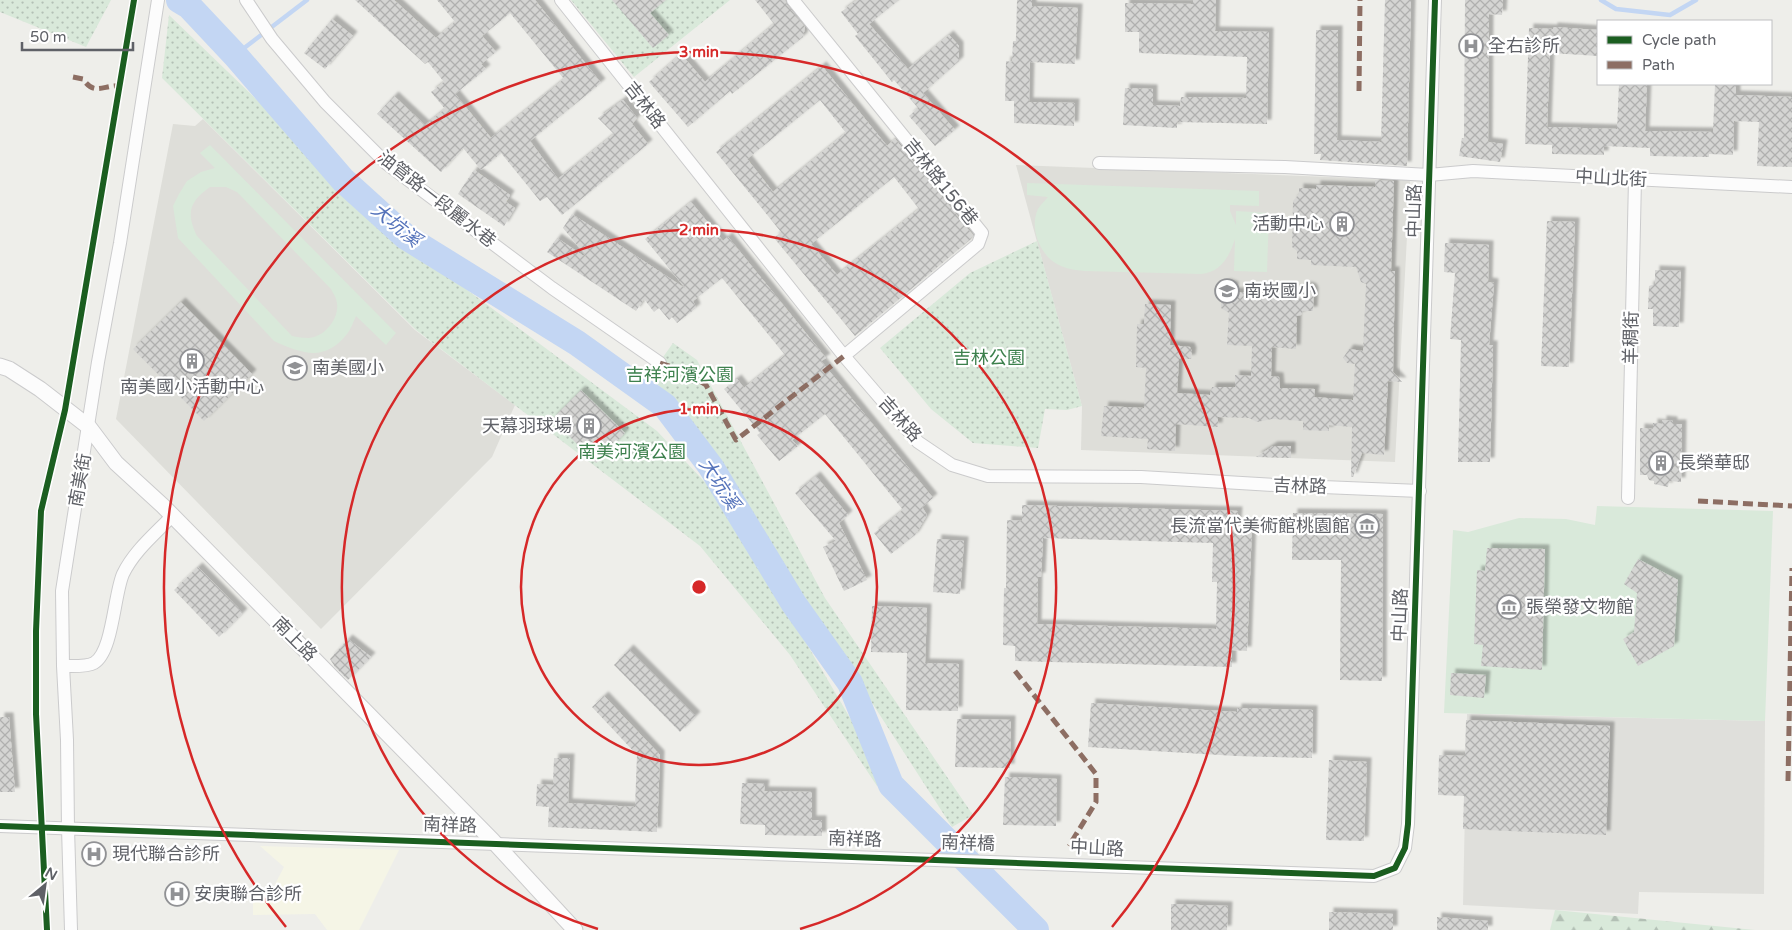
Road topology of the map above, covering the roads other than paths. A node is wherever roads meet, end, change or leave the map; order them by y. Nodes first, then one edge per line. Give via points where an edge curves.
1 (158, 0) edge
2 (246, 0) edge
3 (561, 0) edge
4 (793, 0) edge
5 (1435, 0) edge
6 (1099, 163) dead end
7 (1429, 175) junction
8 (1635, 179) junction
9 (1792, 187) edge
10 (844, 356) junction
11 (660, 363) dead end
12 (0, 366) edge
13 (89, 427) junction
14 (1420, 491) junction
15 (1628, 498) dead end
16 (172, 516) junction
17 (63, 666) junction
18 (0, 826) edge
19 (68, 828) junction
20 (493, 841) junction
21 (900, 856) joint
22 (1036, 861) joint
23 (71, 930) edge
24 (575, 930) edge

1 - 13 street, 南美街
2 - 11 street, 油管路一段麗水巷 via 272,39 324,102 387,164 552,288
3 - 10 street, 吉林路
4 - 10 street, 吉林路156巷 via 982,233 978,244
5 - 7 street, 中山路
6 - 7 street, 中山北街 via 1286,167
7 - 8 street, 中山北街 via 1473,171
7 - 14 street, 中山路
8 - 9 street, 中山北街
8 - 15 street, 羊稠街
10 - 14 street, 吉林路 via 918,442 952,465 988,476 1141,477
12 - 13 street, 南上路 via 40,389
13 - 16 street, 南上路 via 116,463
13 - 17 street, 南美街 via 62,591
14 - 22 street, 中山路 via 1408,824 1405,848 1395,868 1374,876
16 - 17 street via 130,560 122,576 109,636 101,656 93,664
16 - 20 street, 南上路
17 - 19 street, 南美街 via 68,740
18 - 19 street, 南祥路
19 - 20 street, 南祥路
19 - 23 street, 南美街
20 - 21 street, 南祥路
20 - 24 street, 南上路
21 - 22 street, 南祥橋

